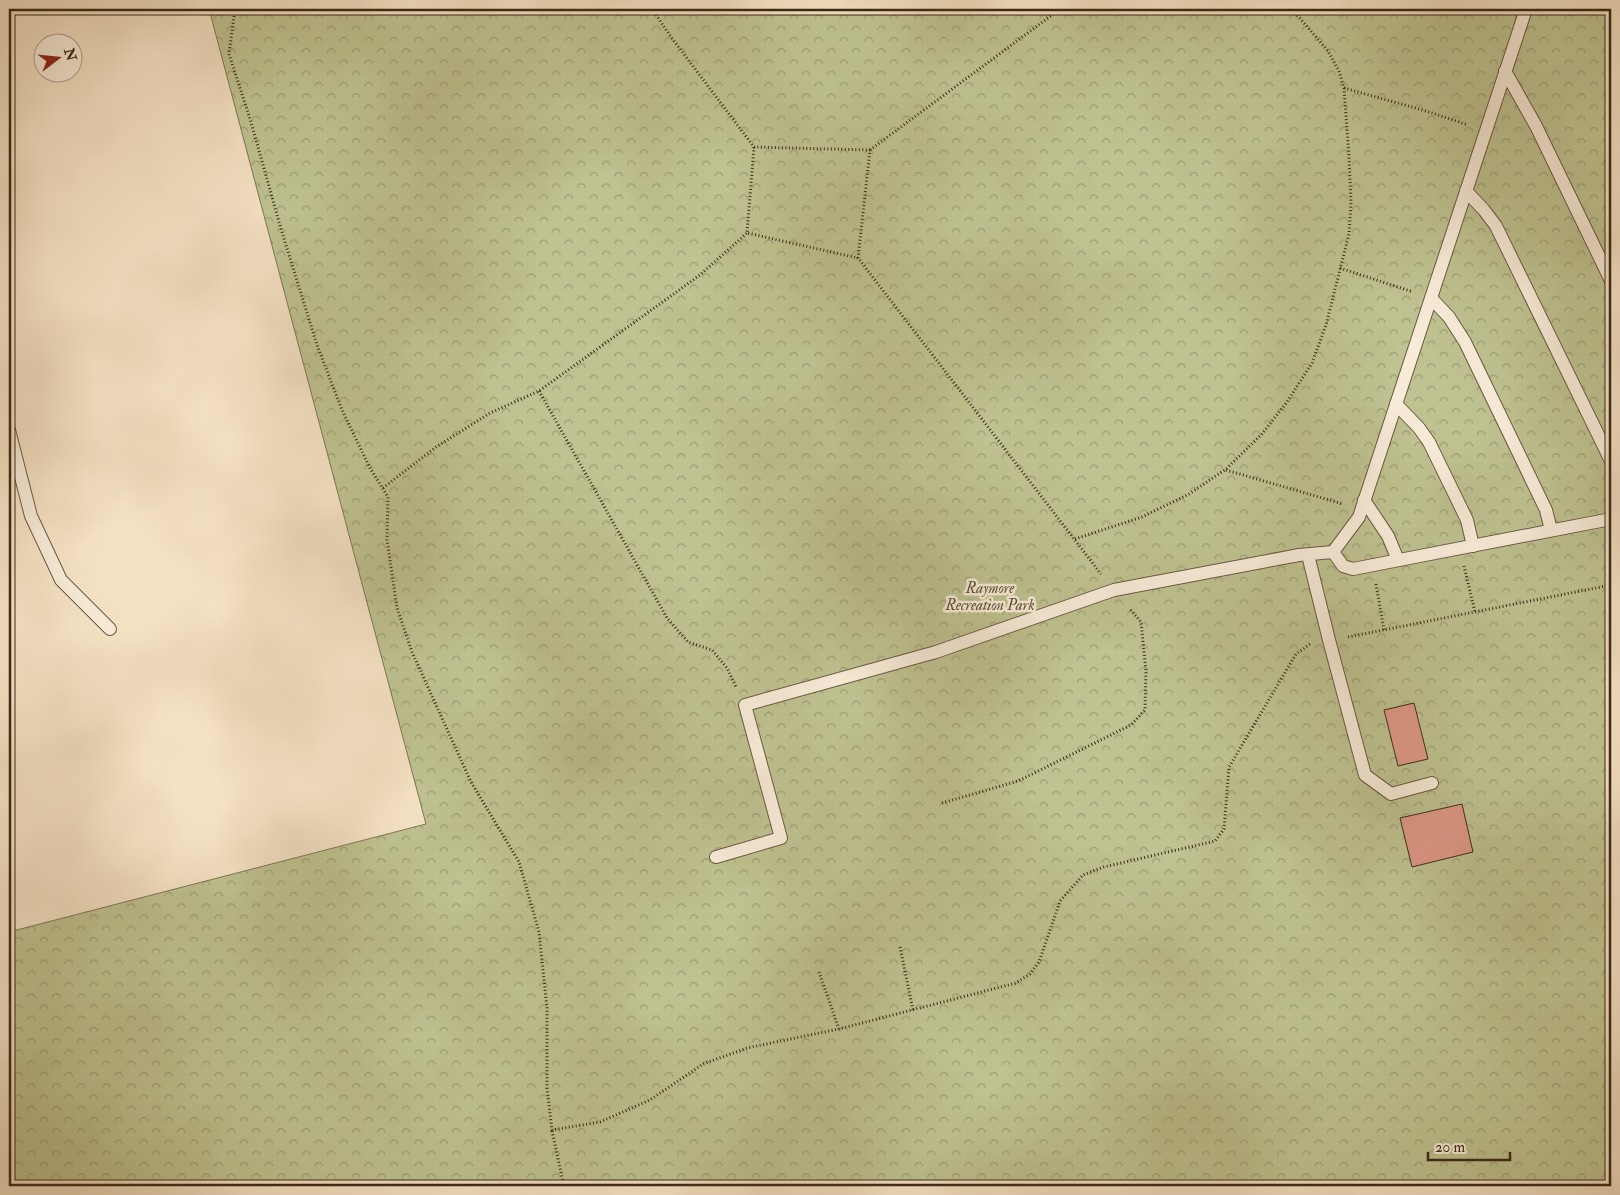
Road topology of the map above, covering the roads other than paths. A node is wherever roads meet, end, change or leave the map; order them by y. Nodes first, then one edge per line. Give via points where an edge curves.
1 (1526, 9) edge
2 (1505, 71) junction
3 (1466, 191) junction
4 (1611, 281) edge
5 (1431, 298) junction
6 (1396, 404) junction
7 (9, 430) edge
8 (1611, 461) edge
9 (1363, 505) junction
10 (1611, 519) edge
11 (1551, 530) junction
12 (1473, 546) junction
13 (1333, 552) junction
14 (1308, 554) junction
15 (1398, 560) junction
16 (110, 628) dead end
17 (1432, 783) dead end
18 (716, 857) dead end

1 - 2 lane
2 - 3 lane
2 - 4 lane via 1536,126
3 - 5 lane
3 - 8 lane via 1496,226
5 - 6 lane
5 - 11 lane via 1464,342 1546,510
6 - 9 lane
6 - 12 lane via 1429,442 1467,520
7 - 16 lane via 31,516 61,580
9 - 13 lane via 1359,517
9 - 15 lane via 1388,536
10 - 11 lane
11 - 12 lane
12 - 15 lane
13 - 14 lane
13 - 15 lane via 1343,566 1353,569
14 - 17 lane via 1364,775 1391,794
14 - 18 lane via 1114,590 936,652 745,705 781,838

